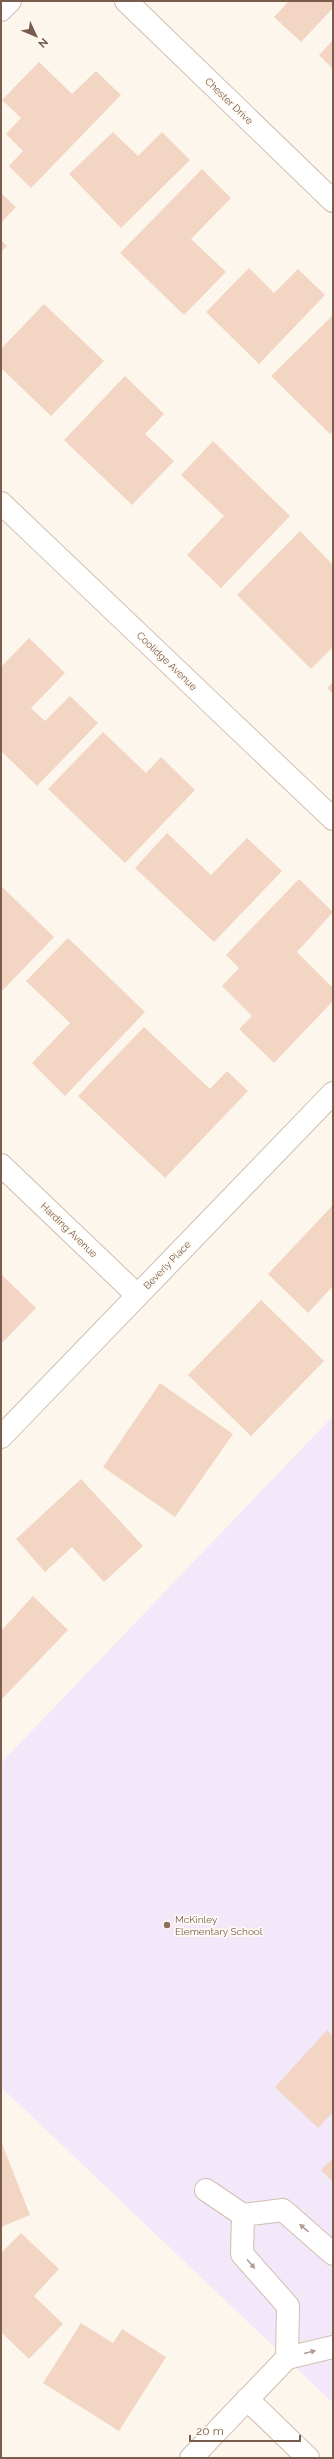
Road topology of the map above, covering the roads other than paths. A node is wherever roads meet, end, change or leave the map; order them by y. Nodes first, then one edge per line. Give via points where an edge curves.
1 (10, 1) edge
2 (126, 1) edge
3 (1, 10) edge
4 (333, 201) edge
5 (1, 503) edge
6 (333, 819) edge
7 (333, 1093) edge
8 (1, 1165) edge
9 (137, 1296) junction
10 (1, 1437) edge
11 (206, 2190) dead end
12 (243, 2215) junction
13 (333, 2254) edge
14 (333, 2347) edge
15 (287, 2358) junction
16 (248, 2399) junction
17 (191, 2458) edge
18 (308, 2458) edge

1 - 3 street
2 - 4 street, Chester Drive
5 - 6 street, Coolidge Avenue
7 - 9 street, Beverly Place
8 - 9 street, Harding Avenue
9 - 10 street, Beverly Place
11 - 12 street
13 -> 12 street via 283,2210
12 -> 15 street via 242,2254 288,2306
15 -> 14 street
15 - 16 street
16 - 17 street
16 - 18 street

